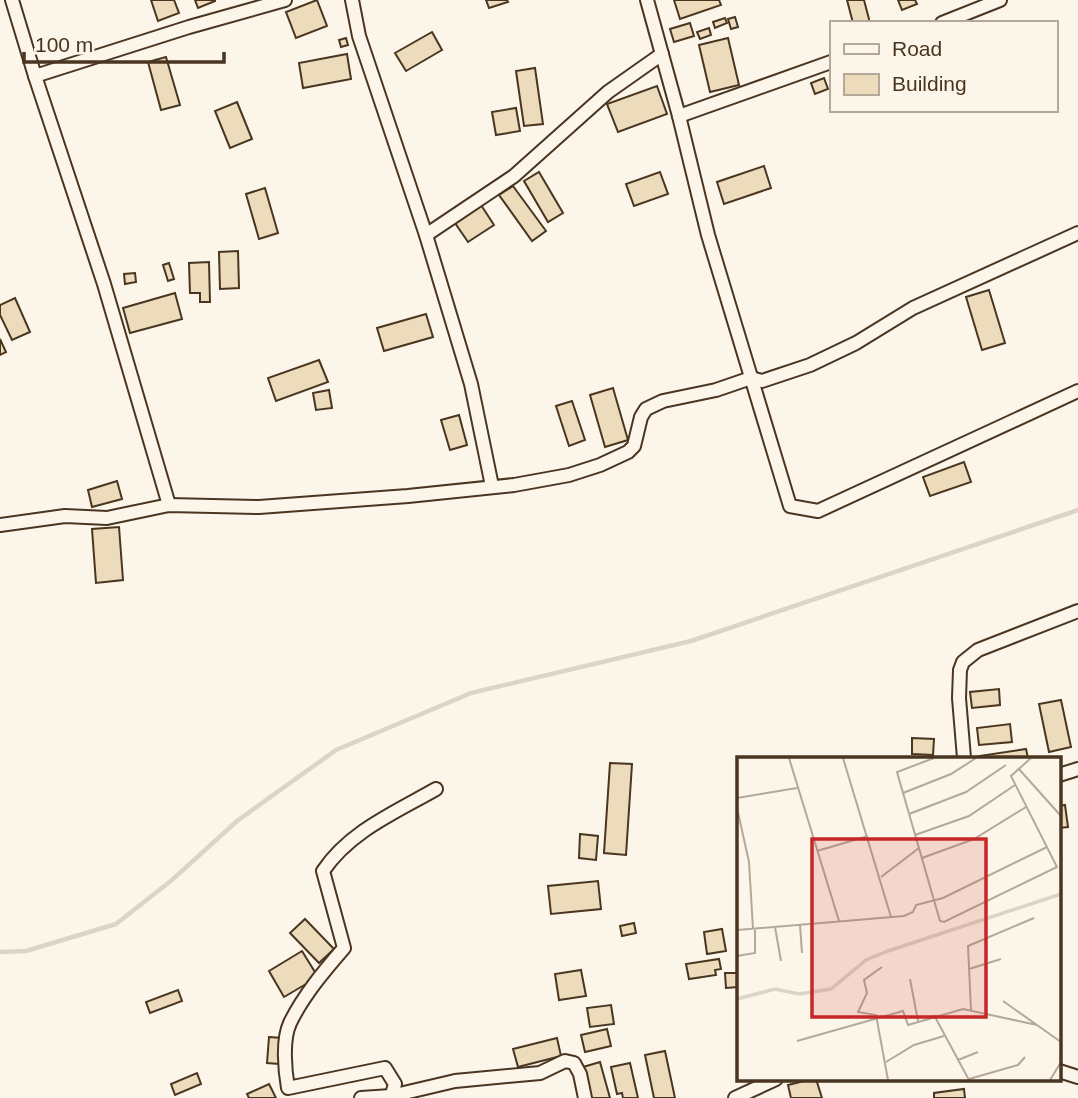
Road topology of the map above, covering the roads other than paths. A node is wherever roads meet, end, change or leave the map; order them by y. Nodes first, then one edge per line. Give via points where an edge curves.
1 (12, 0) edge
2 (285, 0) edge
3 (352, 0) edge
4 (647, 0) edge
5 (1000, 0) edge
6 (947, 21) edge
7 (662, 54) junction
8 (830, 62) edge
9 (35, 76) junction
10 (679, 116) junction
11 (1078, 233) edge
12 (426, 235) junction
13 (751, 378) junction
14 (1078, 391) edge
15 (492, 486) junction
16 (169, 505) junction
17 (0, 524) edge
18 (1078, 611) edge
19 (964, 757) edge
20 (1078, 769) edge
21 (1060, 775) edge
22 (436, 789) dead end
23 (1060, 1071) edge
24 (1078, 1077) edge
25 (775, 1080) edge
26 (757, 1093) edge
27 (391, 1097) edge
28 (362, 1098) edge
29 (584, 1098) edge
30 (735, 1098) edge

1 - 9 street
2 - 9 street
3 - 12 street via 359,36
4 - 7 street
5 - 6 street
7 - 10 street
7 - 12 street via 608,92 514,176
8 - 10 street
9 - 16 street via 104,285
10 - 13 street via 708,235
11 - 13 street via 913,308 810,365 762,381
12 - 15 street via 471,384
13 - 14 street via 790,506 818,511
13 - 15 street via 646,408 634,446 612,460 540,482
15 - 16 street via 259,507
16 - 17 street via 107,518 65,516
18 - 19 street via 978,650 963,662 959,698
20 - 21 street
22 - 27 street via 358,834 334,854 323,871 344,948 289,1026 288,1088 385,1068 395,1084
23 - 24 street
25 - 26 street
26 - 30 street
27 - 28 street
27 - 29 street via 455,1081 540,1073 565,1061 574,1063 580,1074

